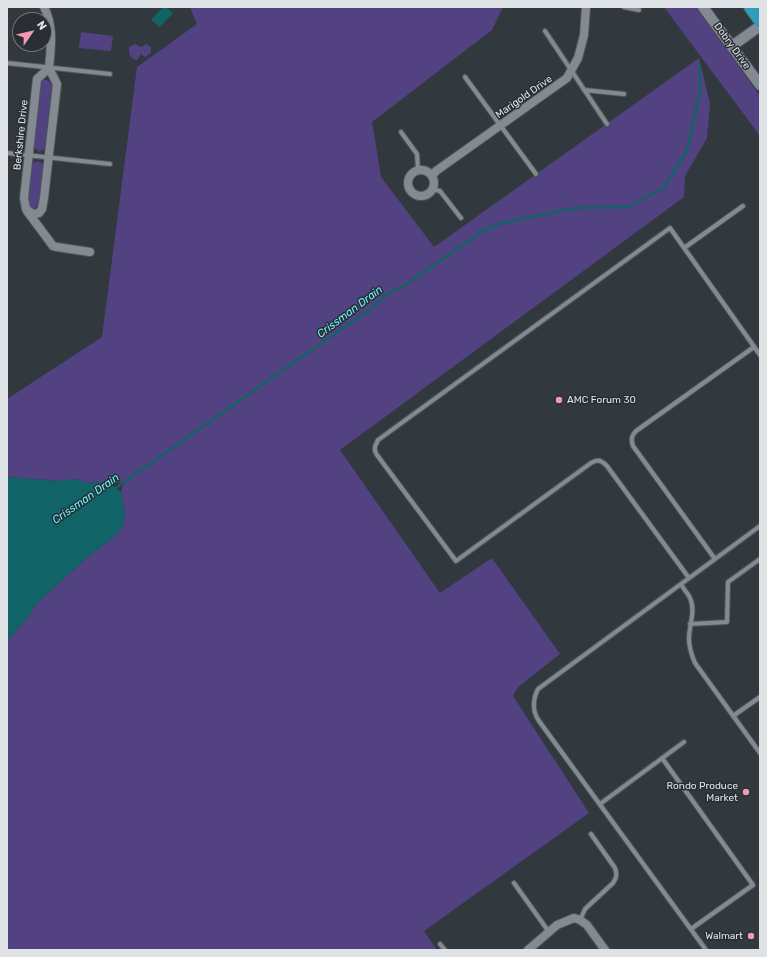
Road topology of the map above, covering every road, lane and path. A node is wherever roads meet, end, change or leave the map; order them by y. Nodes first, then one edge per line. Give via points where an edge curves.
1 (586, 7) edge
2 (624, 7) edge
3 (704, 7) edge
4 (750, 7) edge
5 (47, 8) edge
6 (639, 10) dead end
7 (760, 21) edge
8 (760, 26) edge
9 (545, 31) dead end
10 (732, 46) junction
11 (7, 63) edge
12 (49, 68) junction
13 (571, 71) junction
14 (110, 74) dead end
15 (465, 77) dead end
16 (760, 85) edge
17 (584, 90) junction
18 (624, 94) dead end
19 (607, 124) dead end
20 (501, 125) junction
21 (401, 132) dead end
22 (7, 153) edge
23 (29, 155) junction
24 (49, 158) junction
25 (110, 164) dead end
26 (418, 170) junction
27 (536, 174) dead end
28 (432, 176) junction
29 (432, 189) junction
30 (743, 206) dead end
31 (26, 209) junction
32 (40, 211) junction
33 (461, 218) dead end
34 (40, 229) junction
35 (684, 248) junction
36 (90, 252) dead end
37 (754, 347) junction
38 (760, 355) edge
39 (760, 526) edge
40 (715, 559) junction
41 (760, 559) edge
42 (689, 578) junction
43 (680, 584) junction
44 (690, 624) junction
45 (760, 697) edge
46 (733, 716) junction
47 (684, 742) dead end
48 (760, 753) edge
49 (662, 758) junction
50 (600, 804) junction
51 (591, 834) dead end
52 (514, 883) dead end
53 (580, 920) junction
54 (691, 929) junction
55 (549, 932) junction
56 (440, 944) dead end
57 (445, 950) edge
58 (528, 950) edge
59 (605, 950) edge
60 (706, 950) edge

1 - 13 street, Marigold Drive via 584,35 578,58
2 - 6 lane
3 - 10 street, Dobry Drive
4 - 7 highway
5 - 12 street via 51,35
8 - 10 street
9 - 13 lane
10 - 16 street, Dobry Drive
11 - 12 lane
12 - 14 lane
12 - 23 street, Berkshire Drive via 37,79
12 - 24 street via 56,84
13 - 17 lane
13 - 20 street, Marigold Drive via 567,78
15 - 20 lane
17 - 18 lane
17 - 19 lane
20 - 27 lane
20 - 28 street, Marigold Drive
21 - 26 lane via 417,154
22 - 23 lane
23 - 24 lane
23 - 31 street, Berkshire Drive via 24,198
24 - 25 lane
24 - 32 street
26 - 28 street via 426,171
26 - 29 street via 410,175 408,180 412,193 426,195
28 - 29 street
29 - 33 lane via 440,191
30 - 35 lane
31 - 32 street via 33,214
31 - 34 street
32 - 34 street
34 - 36 street via 55,247
35 - 37 lane
35 - 42 lane via 670,228 378,440 374,450 456,562 591,463 602,461
37 - 38 lane
37 - 40 lane via 636,431 631,440
39 - 40 lane
40 - 42 lane
41 - 44 lane via 728,582 727,622
42 - 43 lane
43 - 44 lane via 690,597
43 - 50 lane via 536,693 536,716
44 - 46 lane via 689,639 695,663
45 - 46 lane
46 - 48 lane
47 - 49 lane
49 - 50 lane
49 - 54 lane via 754,885
50 - 54 lane
51 - 53 lane via 617,873 613,883 585,909
52 - 55 lane
53 - 55 street via 574,918 566,921
53 - 59 street via 587,925
54 - 60 lane
55 - 58 street
56 - 57 lane

